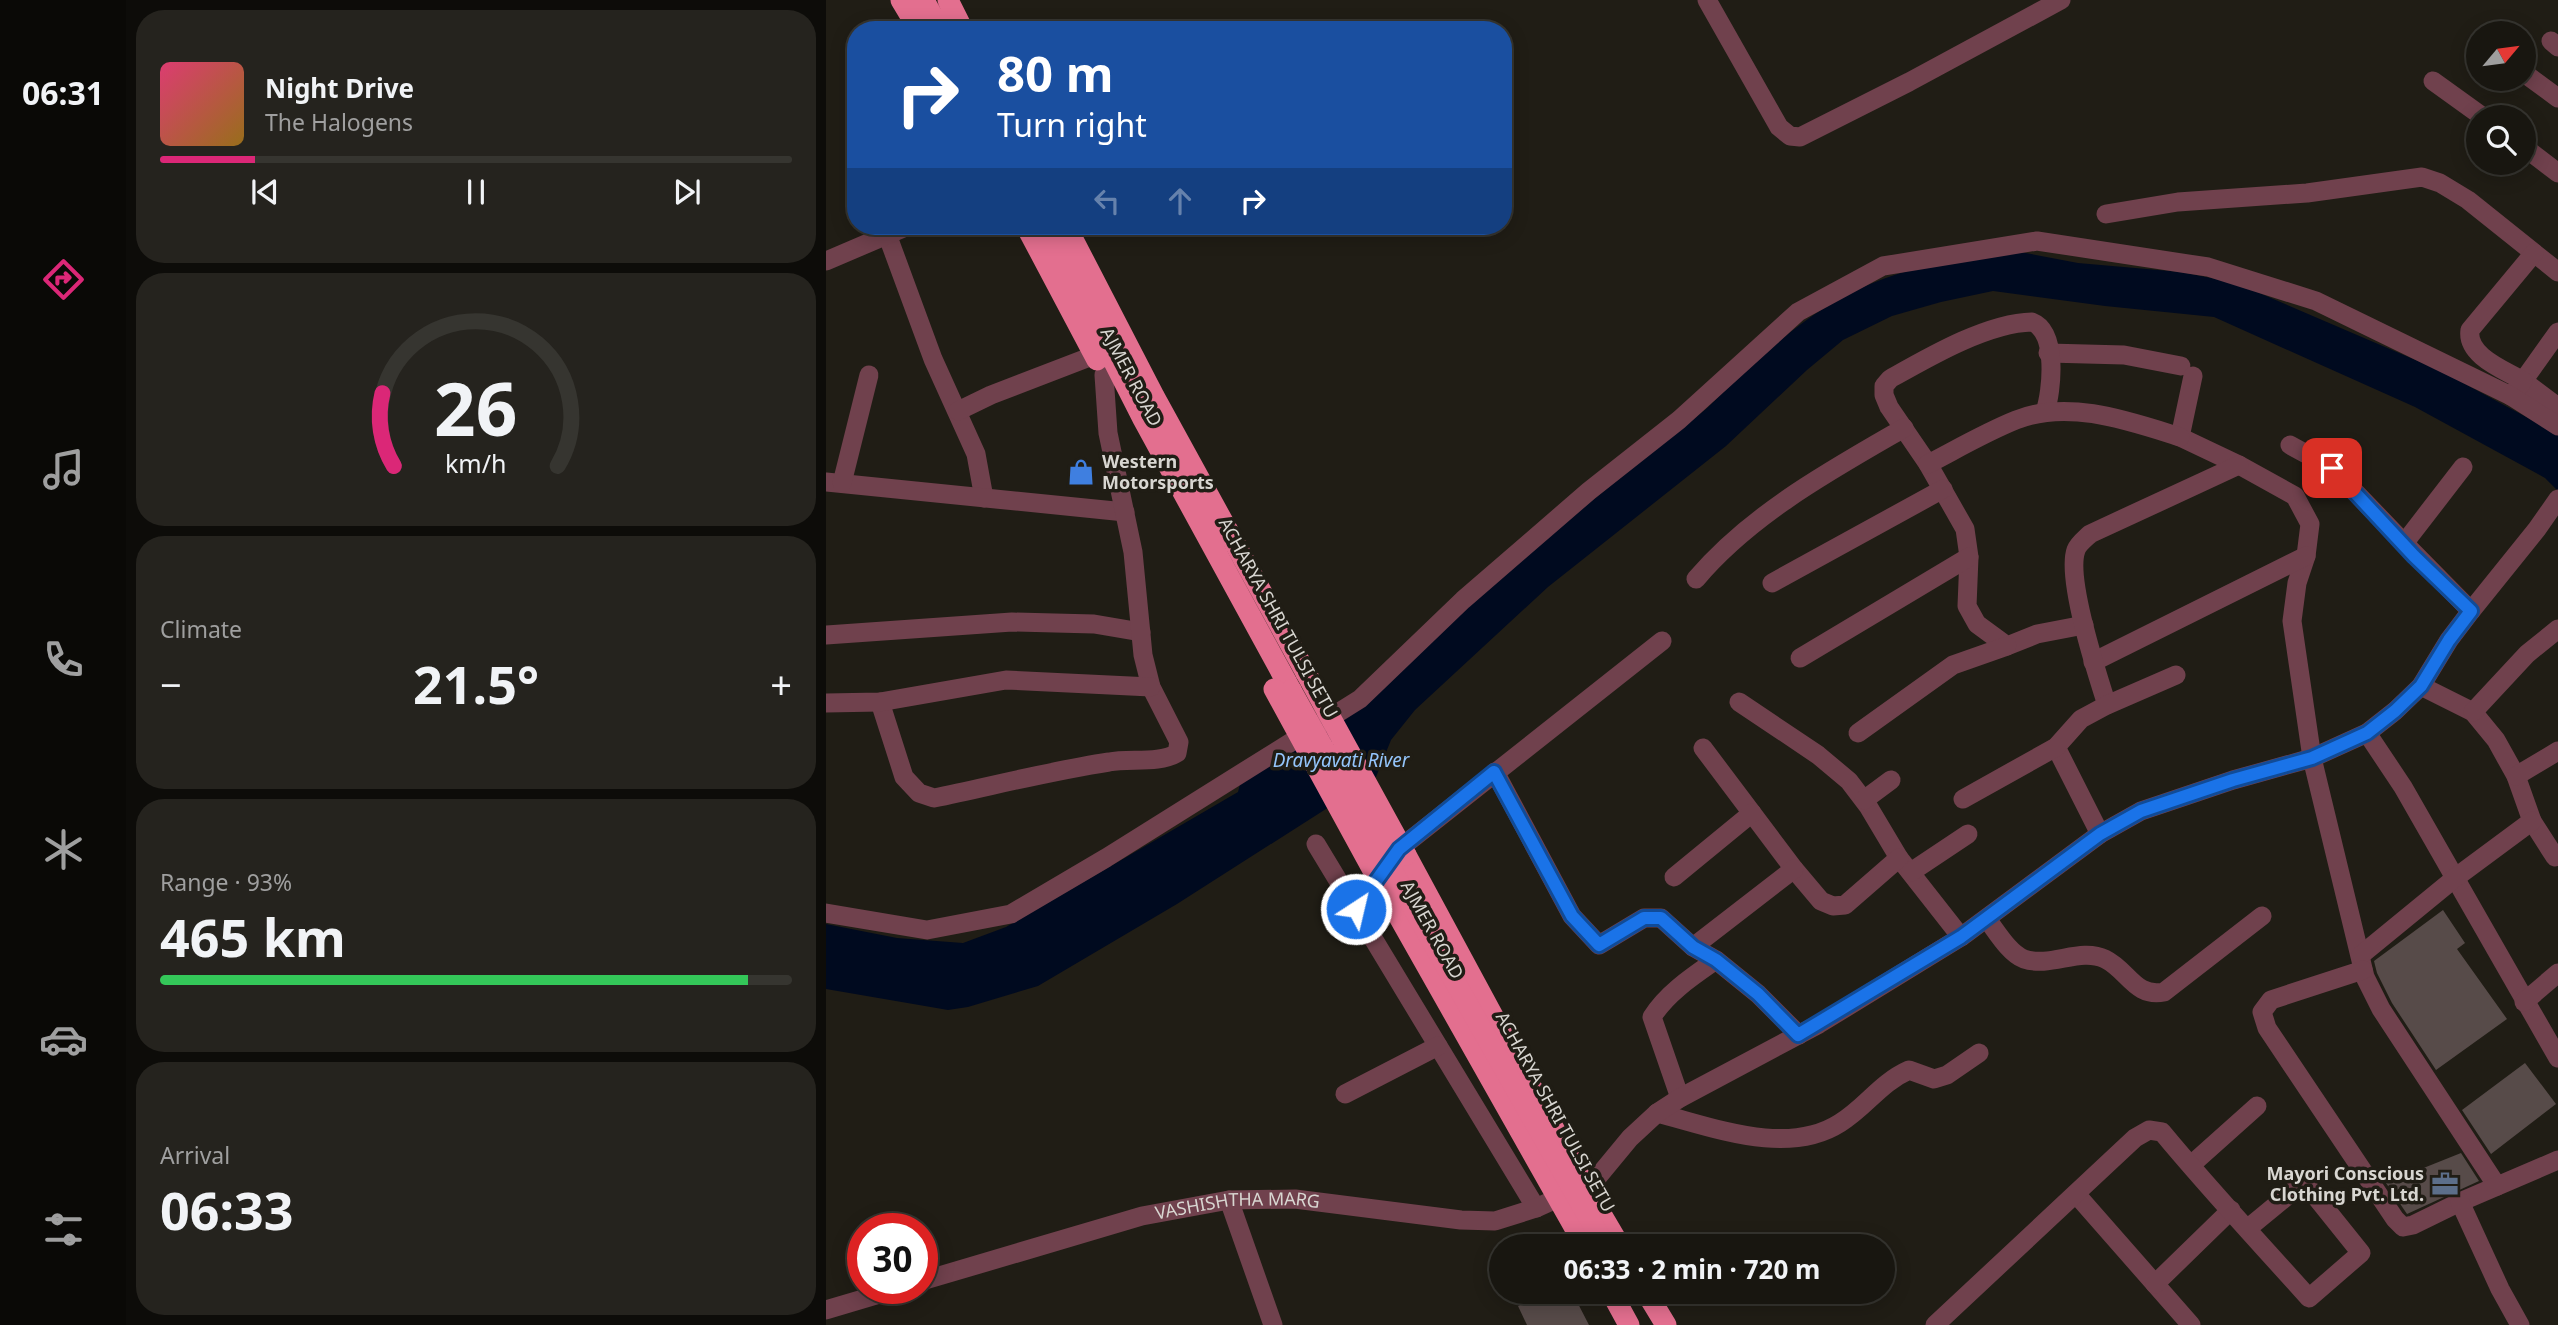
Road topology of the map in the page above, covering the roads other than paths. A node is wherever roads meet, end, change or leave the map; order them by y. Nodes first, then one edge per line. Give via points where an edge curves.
1 (901, 0) edge
2 (924, 0) edge
3 (947, 0) edge
4 (1707, 0) edge
5 (2061, 0) edge
6 (914, 21) edge
7 (935, 21) edge
8 (958, 21) edge
9 (2433, 80) dead end
10 (2536, 81) edge
11 (2558, 97) edge
12 (2467, 105) edge
13 (2536, 157) edge
14 (2558, 173) edge
15 (2106, 214) dead end
16 (875, 235) edge
17 (887, 235) edge
18 (1031, 235) edge
19 (1050, 235) edge
20 (1071, 235) edge
21 (2533, 253) junction
22 (826, 261) edge
23 (2558, 272) edge
24 (2558, 332) edge
25 (2049, 353) junction
26 (1095, 355) junction
27 (869, 374) dead end
28 (1104, 375) junction
29 (2517, 388) junction
30 (2558, 407) edge
31 (958, 411) junction
32 (2045, 412) junction
33 (2558, 426) edge
34 (1904, 428) junction
35 (2180, 438) junction
36 (2290, 446) dead end
37 (1928, 464) junction
38 (2239, 465) junction
39 (2463, 467) dead end
40 (834, 482) edge
41 (1943, 489) junction
42 (984, 498) junction
43 (2558, 499) edge
44 (1125, 512) junction
45 (2406, 545) junction
46 (2306, 556) junction
47 (1969, 557) junction
48 (1696, 579) dead end
49 (1772, 583) dead end
50 (2471, 611) junction
51 (2084, 625) junction
52 (2558, 629) edge
53 (1141, 632) junction
54 (826, 635) edge
55 (1662, 641) dead end
56 (2007, 646) junction
57 (1800, 659) dead end
58 (2093, 662) junction
59 (2176, 675) dead end
60 (2421, 686) junction
61 (1151, 687) junction
62 (880, 702) junction
63 (1739, 702) dead end
64 (826, 703) edge
65 (2107, 705) junction
66 (2473, 712) junction
67 (1858, 733) dead end
68 (2367, 733) junction
69 (2056, 747) junction
70 (1703, 748) dead end
71 (2558, 751) edge
72 (2312, 758) junction
73 (1494, 772) junction
74 (2516, 776) junction
75 (1891, 780) dead end
76 (1963, 799) dead end
77 (1864, 800) junction
78 (1752, 813) junction
79 (2532, 821) junction
80 (1968, 834) dead end
81 (2100, 834) junction
82 (1317, 844) dead end
83 (2557, 858) edge
84 (1905, 865) junction
85 (1794, 869) junction
86 (1674, 877) dead end
87 (2455, 878) junction
88 (1356, 909) junction
89 (826, 912) edge
90 (2262, 916) dead end
91 (1987, 919) junction
92 (1961, 937) junction
93 (1693, 947) junction
94 (1716, 960) junction
95 (2362, 962) junction
96 (2558, 973) edge
97 (2524, 1002) junction
98 (1798, 1035) junction
99 (1438, 1046) junction
100 (1979, 1052) dead end
101 (2558, 1058) edge
102 (1345, 1094) dead end
103 (1680, 1098) junction
104 (2257, 1106) dead end
105 (1657, 1113) junction
106 (2558, 1160) edge
107 (2190, 1166) junction
108 (2497, 1186) junction
109 (1587, 1190) junction
110 (2076, 1194) junction
111 (1558, 1198) junction
112 (1229, 1200) junction
113 (2460, 1202) junction
114 (1536, 1208) junction
115 (2231, 1210) junction
116 (2247, 1229) junction
117 (1578, 1234) edge
118 (1598, 1234) edge
119 (1613, 1234) edge
120 (938, 1276) edge
121 (2155, 1284) junction
122 (847, 1304) edge
123 (1618, 1304) edge
124 (1637, 1304) edge
125 (1653, 1304) edge
126 (826, 1310) edge
127 (1268, 1324) edge
128 (1629, 1325) edge
129 (1649, 1325) edge
130 (1666, 1325) edge
131 (1935, 1325) edge
132 (2191, 1325) edge
133 (2520, 1325) edge

1 - 6 highway
2 - 7 highway
3 - 8 highway
4 - 5 street via 1779,127 1800,137
9 - 12 street
10 - 11 street
13 - 14 street
15 - 21 street via 2178,202 2307,193 2422,177 2468,200
16 - 22 street
17 - 31 street via 933,359
18 - 26 highway, AJMER ROAD
19 - 118 highway, ACHARYA SHRI TULSI SETU, bridge via 1256,627
20 - 109 highway, AJMER ROAD, bridge
21 - 23 street
21 - 29 street via 2470,330 2468,339
24 - 29 street
25 - 32 street via 2051,394
25 - 34 street via 2045,334 2032,322 1979,334 1948,348 1884,386 1884,395
25 - 35 street via 2124,355 2187,371
26 - 28 highway, AJMER ROAD
26 - 31 street
27 - 40 street
28 - 44 street via 1108,433
28 - 111 highway, AJMER ROAD, bridge via 1381,885
29 - 30 street
29 - 33 street
29 - 89 street via 2316,301 2208,267 2037,241 1883,266 1798,312 1679,420 1464,600 1360,699 1106,858 1011,914 927,930
31 - 42 street via 976,454
32 - 35 street via 2128,420
32 - 37 street via 2016,420
34 - 37 street
34 - 48 street via 1795,494 1712,560
35 - 38 street
36 - 45 street via 2332,468
37 - 41 street
38 - 46 street via 2295,496 2310,524
38 - 51 street via 2090,534 2076,549 2073,574
39 - 45 street
40 - 42 street
41 - 47 street via 1965,530
41 - 49 street
42 - 44 street
43 - 50 street
44 - 53 street
45 - 50 street
46 - 58 street
46 - 72 street via 2292,621
47 - 56 street via 1968,606 1978,624
47 - 57 street
50 - 60 street
51 - 56 street via 2037,634
51 - 58 street
52 - 66 street via 2527,654
53 - 54 street via 1094,624 1012,622
53 - 61 street
55 - 73 street
56 - 67 street via 1953,665
58 - 65 street
59 - 65 street
60 - 66 street
60 - 68 street
61 - 62 street via 1006,680
61 - 62 street via 1179,742 1177,753 1168,758 1086,765 934,798 919,793 904,778
62 - 64 street
63 - 77 street via 1818,755
65 - 69 street via 2081,719
66 - 74 street
68 - 72 street
68 - 87 street
69 - 76 street
69 - 81 street
70 - 78 street
71 - 74 street
72 - 81 street via 2154,806
72 - 95 street
73 - 88 street via 1399,849
73 - 93 street via 1572,916 1599,945 1644,918 1661,918
74 - 79 street
75 - 77 street
77 - 84 street
78 - 85 street
78 - 86 street
79 - 83 street
79 - 87 street
80 - 84 street
81 - 91 street
82 - 88 street
84 - 85 street via 1845,905 1833,906 1821,901
84 - 92 street
85 - 93 street
87 - 95 street
87 - 97 street
88 - 99 street
90 - 91 street via 2164,992 2151,994 2118,967 2091,954 2040,961 2023,958
91 - 92 street
92 - 98 street
93 - 94 street
94 - 98 street
94 - 103 street via 1678,989 1652,1017
95 - 108 street via 2381,1009
95 - 113 street via 2271,1000 2262,1012 2267,1028 2403,1227
96 - 97 street
97 - 101 street
98 - 103 street
99 - 102 street
99 - 114 street
100 - 105 street via 1934,1079 1909,1070 1891,1078 1843,1121 1819,1135 1743,1134
103 - 105 street
104 - 107 street
105 - 109 street
106 - 108 street
107 - 110 street via 2162,1132 2149,1130
107 - 115 street
108 - 113 street
109 - 119 highway, AJMER ROAD
110 - 121 street
110 - 131 street
111 - 114 street, VASHISHTHA MARG
111 - 117 highway, AJMER ROAD
112 - 114 street, VASHISHTHA MARG via 1295,1199 1495,1221
112 - 120 street, VASHISHTHA MARG via 1142,1216
112 - 127 street
113 - 133 street
115 - 116 street
115 - 121 street
116 - 116 street via 2309,1298 2361,1253 2304,1182
121 - 132 street
122 - 126 street
123 - 128 highway
124 - 129 highway
125 - 130 highway

